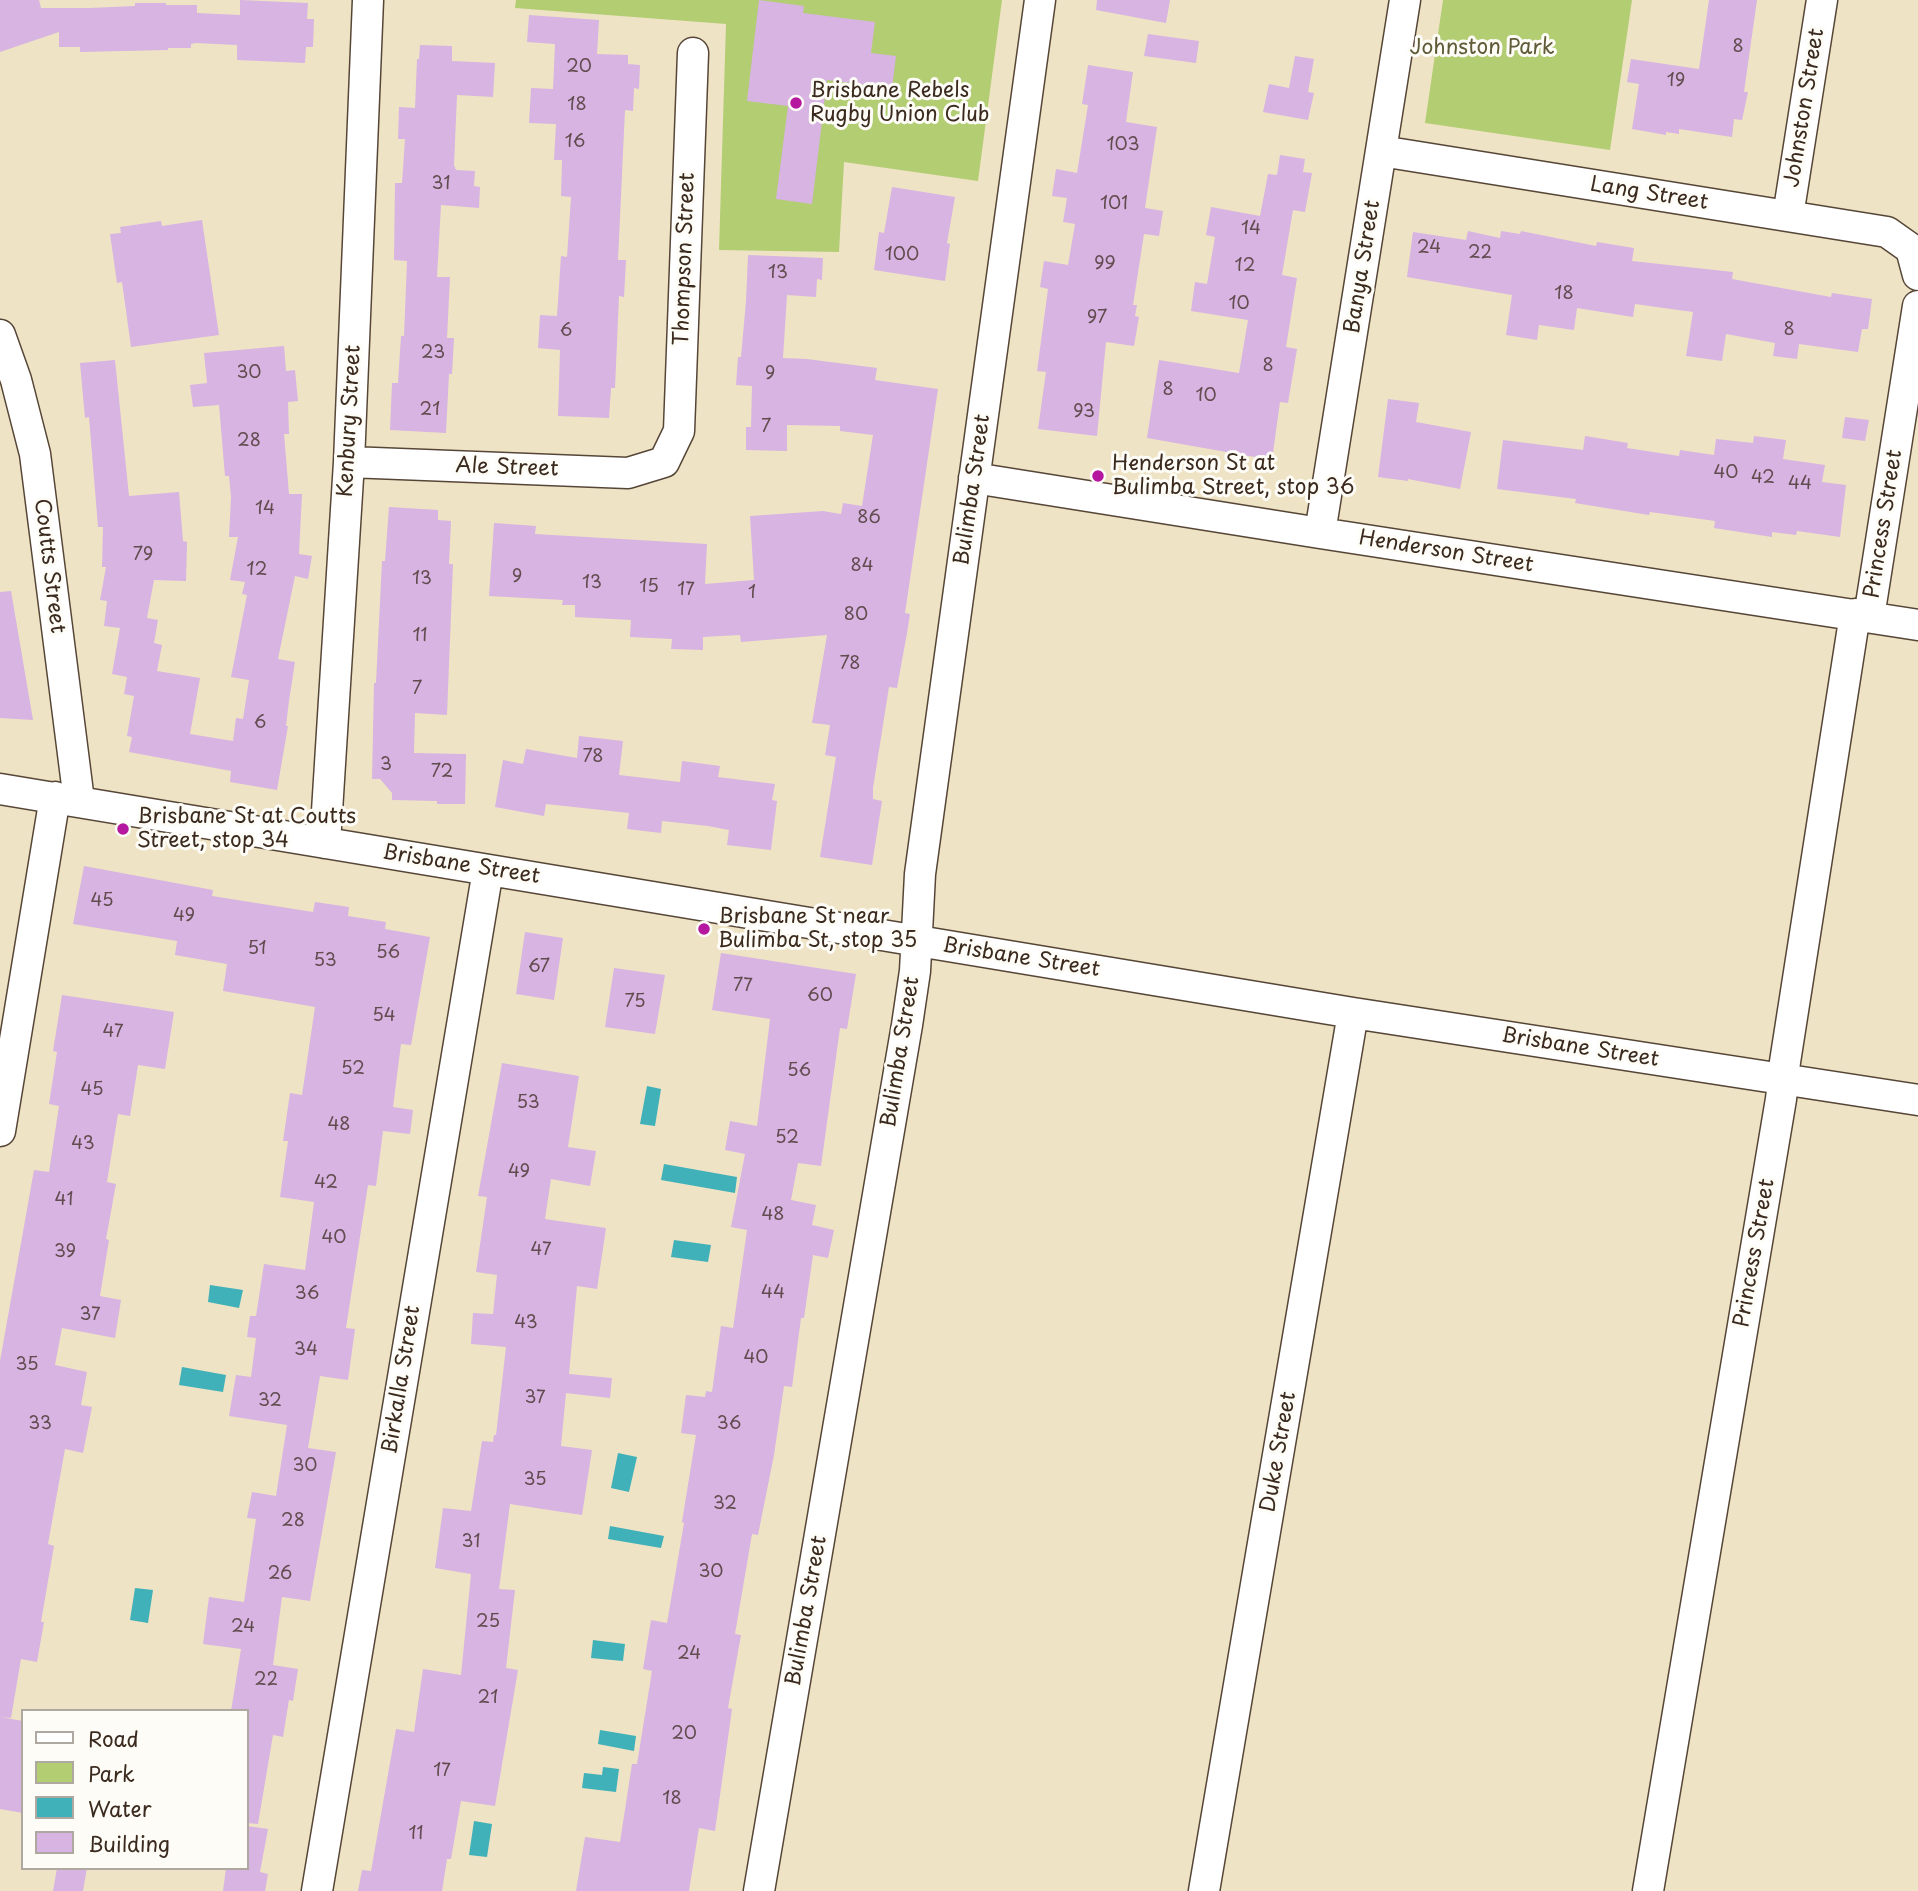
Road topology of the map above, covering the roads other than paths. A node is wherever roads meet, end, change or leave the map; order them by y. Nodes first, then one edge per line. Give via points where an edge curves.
1 (368, 0) edge
2 (1040, 0) edge
3 (1405, 0) edge
4 (1822, 0) edge
5 (693, 53) dead end
6 (1381, 151) junction
7 (1788, 216) junction
8 (1914, 262) edge
9 (1918, 306) edge
10 (0, 335) edge
11 (349, 462) junction
12 (664, 462) joint
13 (974, 478) junction
14 (1320, 533) junction
15 (1862, 615) junction
16 (1918, 625) edge
17 (0, 789) edge
18 (67, 799) junction
19 (325, 843) junction
20 (488, 870) junction
21 (915, 939) junction
22 (1353, 1013) junction
23 (1784, 1079) junction
24 (1918, 1100) edge
25 (0, 1131) edge
26 (317, 1891) edge
27 (759, 1891) edge
28 (1205, 1891) edge
29 (1648, 1891) edge

1 - 11 street, Kenbury Street
2 - 13 street, Bulimba Street
3 - 6 street, Banya Street
4 - 7 street, Johnston Street
5 - 12 street, Thompson Street via 679,431
6 - 7 street, Lang Street
6 - 14 street, Banya Street
7 - 8 street, Lang Street via 1888,232
9 - 15 street, Princess Street
10 - 18 street, Coutts Street via 35,453
11 - 12 street, Ale Street via 628,473
11 - 19 street, Kenbury Street
13 - 14 street, Henderson Street
13 - 21 street, Bulimba Street
14 - 15 street, Henderson Street
15 - 16 street, Henderson Street
15 - 23 street, Princess Street
17 - 18 street, Brisbane Street
18 - 19 street, Brisbane Street
18 - 25 street, Coutts Street
19 - 20 street, Brisbane Street
20 - 21 street, Brisbane Street
20 - 26 street, Birkalla Street
21 - 22 street, Brisbane Street
21 - 27 street, Bulimba Street via 907,1025
22 - 23 street, Brisbane Street
22 - 28 street, Duke Street
23 - 24 street, Brisbane Street
23 - 29 street, Princess Street

